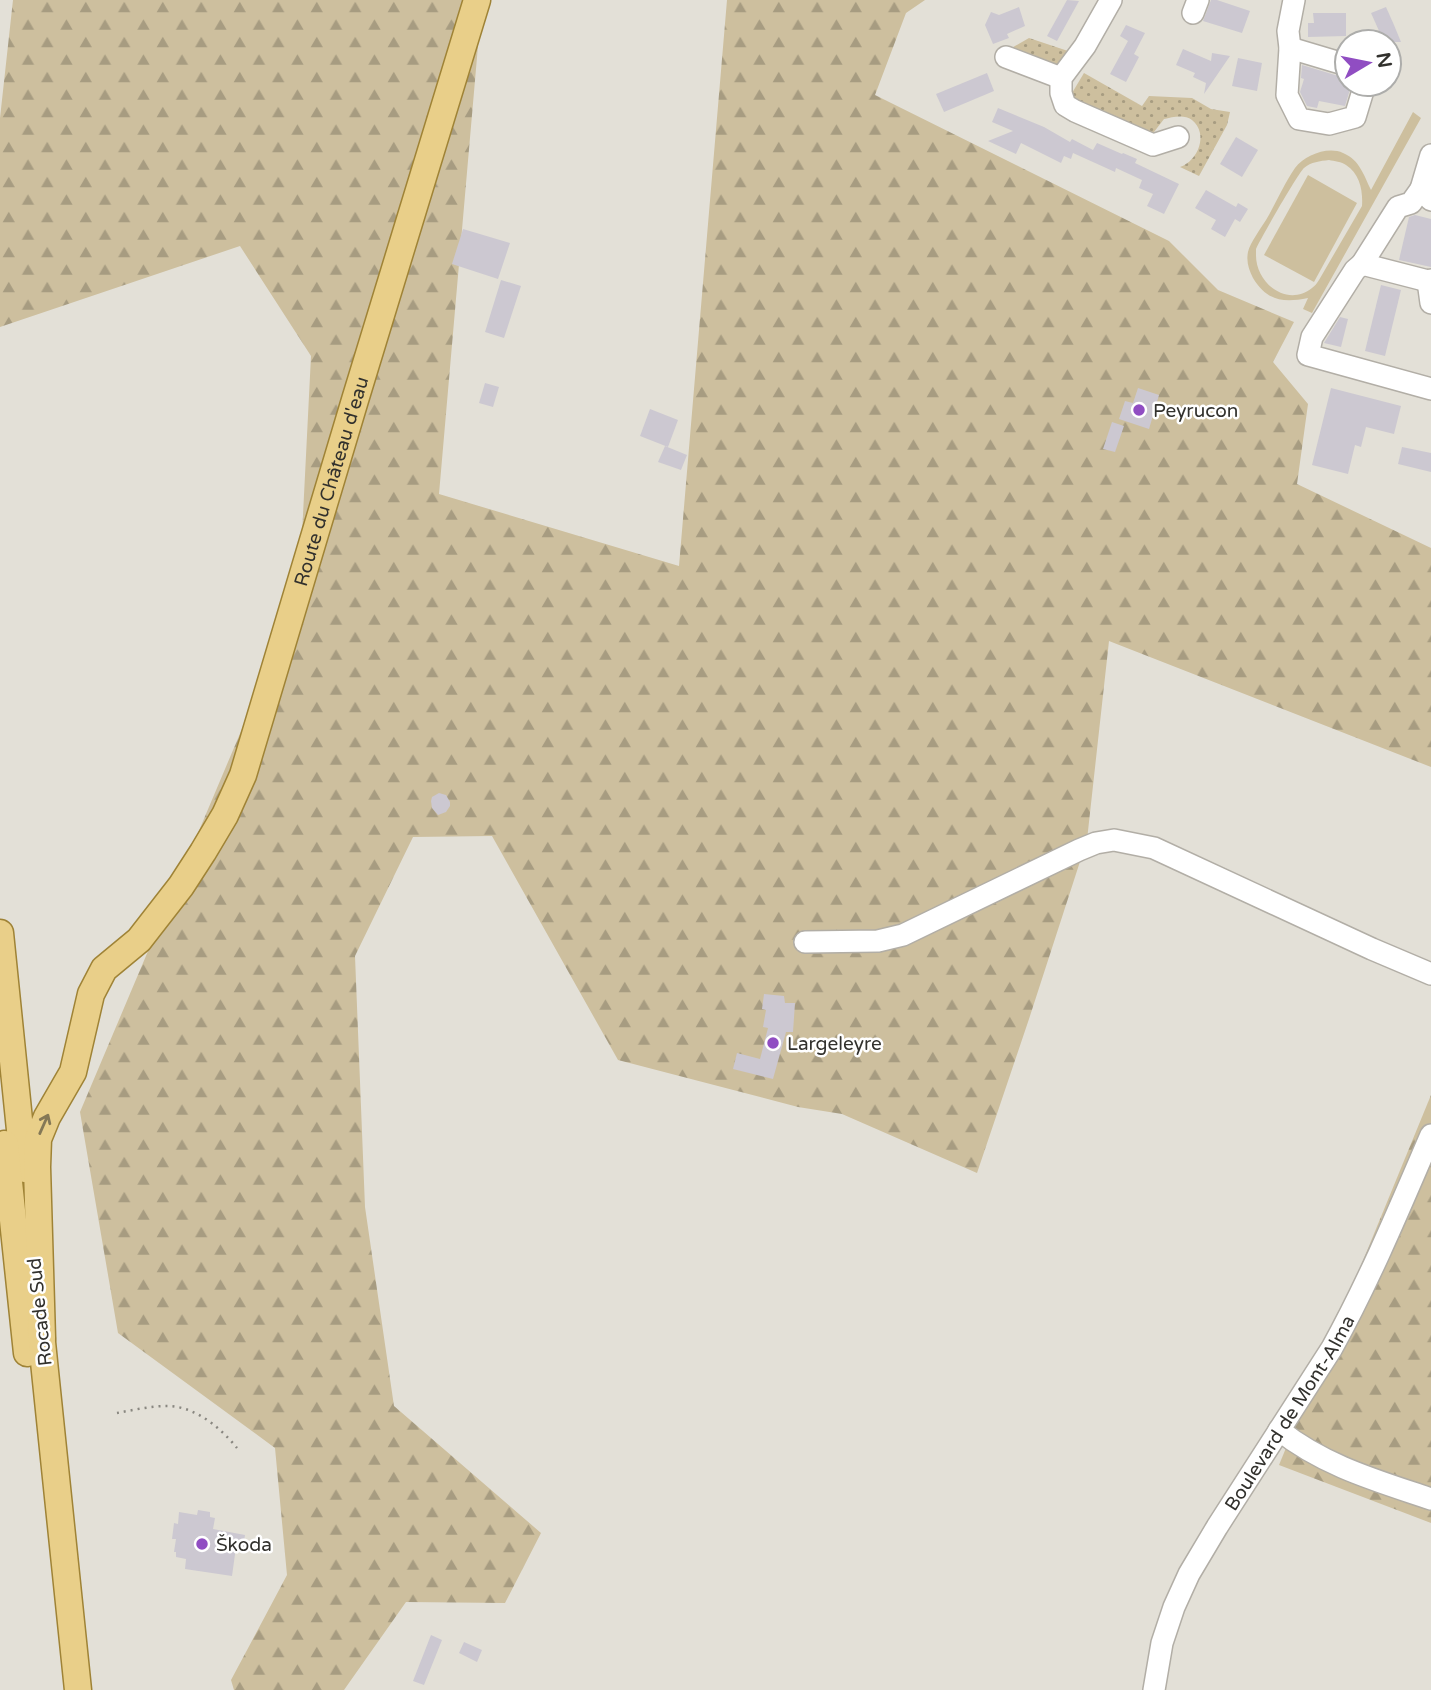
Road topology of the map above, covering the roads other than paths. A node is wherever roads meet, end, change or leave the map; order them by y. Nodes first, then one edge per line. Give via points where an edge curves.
1 (477, 0) edge
2 (1111, 0) edge
3 (1294, 0) edge
4 (1290, 48) junction
5 (1006, 57) dead end
6 (1333, 61) edge
7 (1060, 78) junction
8 (1360, 98) edge
9 (1178, 137) dead end
10 (1431, 155) edge
11 (1426, 195) edge
12 (1362, 264) junction
13 (1429, 281) edge
14 (1431, 303) edge
15 (1431, 389) edge
16 (0, 933) edge
17 (805, 942) dead end
18 (1431, 974) edge
19 (0, 1104) edge
20 (1431, 1135) edge
21 (42, 1338) junction
22 (1279, 1430) junction
23 (1431, 1499) edge
24 (68, 1599) junction
25 (78, 1690) edge
26 (1154, 1690) edge

21 -> 1 main road, Route du Château d'eau via 38,1139 73,1072 91,994 104,969 139,940 181,886 225,815 243,775
2 - 7 street
3 - 4 street via 1287,31
4 - 6 street
4 - 8 street via 1287,95 1299,119 1329,124 1355,117
5 - 7 street
7 - 9 street via 1065,105 1075,111 1153,145
10 - 11 street
11 - 12 street via 1398,207
12 - 13 street
12 - 15 street via 1312,337 1308,355
13 - 14 street
16 - 21 main road, Rocade Sud
17 - 18 street via 878,941 902,934 1079,850 1114,840 1154,848
19 - 24 main road via 44,1483
20 - 22 street, Boulevard de Mont-Alma via 1349,1317
21 - 24 main road, Rocade Sud
22 - 23 street via 1346,1470
22 - 26 street, Boulevard de Mont-Alma via 1189,1574 1162,1643
24 - 25 main road, Rocade Sud

